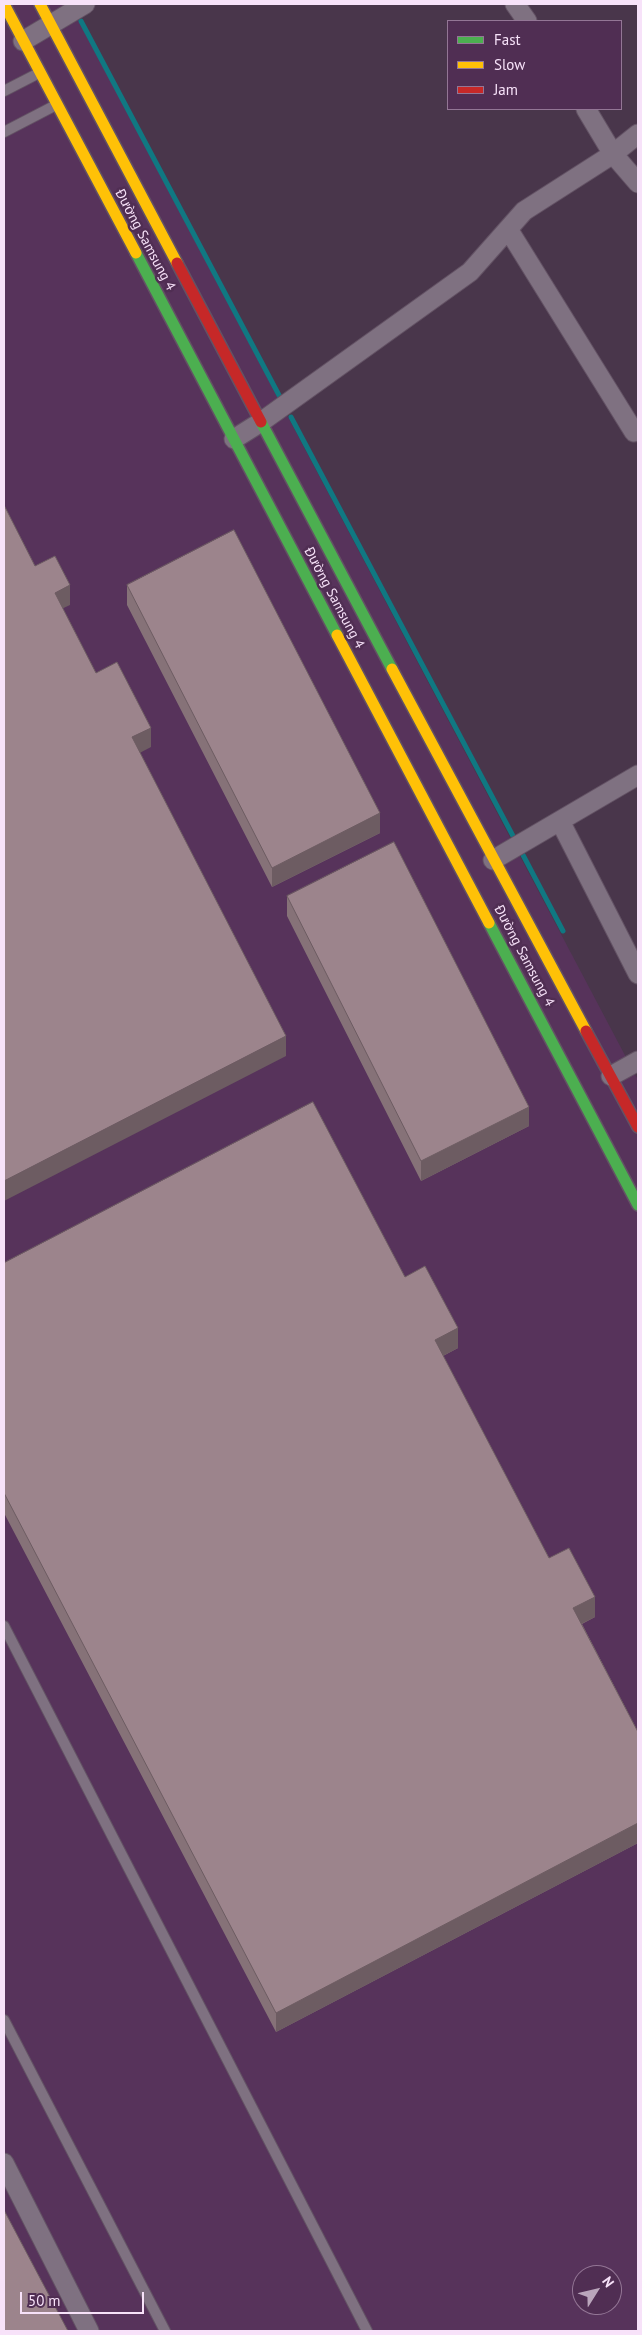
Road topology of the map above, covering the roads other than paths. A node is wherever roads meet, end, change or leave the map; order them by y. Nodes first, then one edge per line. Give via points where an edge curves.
1 (4, 4) edge
2 (40, 4) edge
3 (85, 4) edge
4 (515, 4) edge
5 (526, 20) edge
6 (51, 24) junction
7 (23, 41) junction
8 (54, 48) junction
9 (33, 60) junction
10 (40, 73) junction
11 (4, 91) edge
12 (56, 104) junction
13 (587, 110) edge
14 (4, 132) edge
15 (638, 134) edge
16 (613, 154) junction
17 (638, 182) edge
18 (508, 229) junction
19 (261, 422) junction
20 (634, 432) dead end
21 (234, 439) junction
22 (638, 775) edge
23 (560, 821) junction
24 (494, 860) junction
25 (638, 974) edge
26 (638, 1061) edge
27 (607, 1078) junction
28 (638, 1128) edge
29 (638, 1205) edge
30 (4, 1626) edge
31 (4, 2020) edge
32 (4, 2163) edge
33 (89, 2331) edge
34 (165, 2331) edge
35 (367, 2331) edge

1 - 7 main road, Đường Samsung 4
2 - 6 main road, Đường Samsung 4
3 - 6 street
4 - 5 street
6 - 7 street
6 - 8 main road, Đường Samsung 4
7 - 9 main road, Đường Samsung 4
8 - 9 main road
8 - 19 main road, Đường Samsung 4
9 - 10 main road, Đường Samsung 4
10 - 11 lane
10 - 12 main road, Đường Samsung 4
12 - 14 lane
12 - 21 main road, Đường Samsung 4
13 - 16 street
15 - 16 street
16 - 17 street
16 - 18 street via 524,211
18 - 19 street via 470,272
18 - 20 street
19 - 21 street
19 - 24 main road, Đường Samsung 4
21 - 29 main road, Đường Samsung 4 via 584,1091
22 - 23 street
23 - 24 street
23 - 25 street
24 - 27 main road, Đường Samsung 4
26 - 27 street
27 - 28 main road, Đường Samsung 4
30 - 35 lane
31 - 34 lane
32 - 33 street

